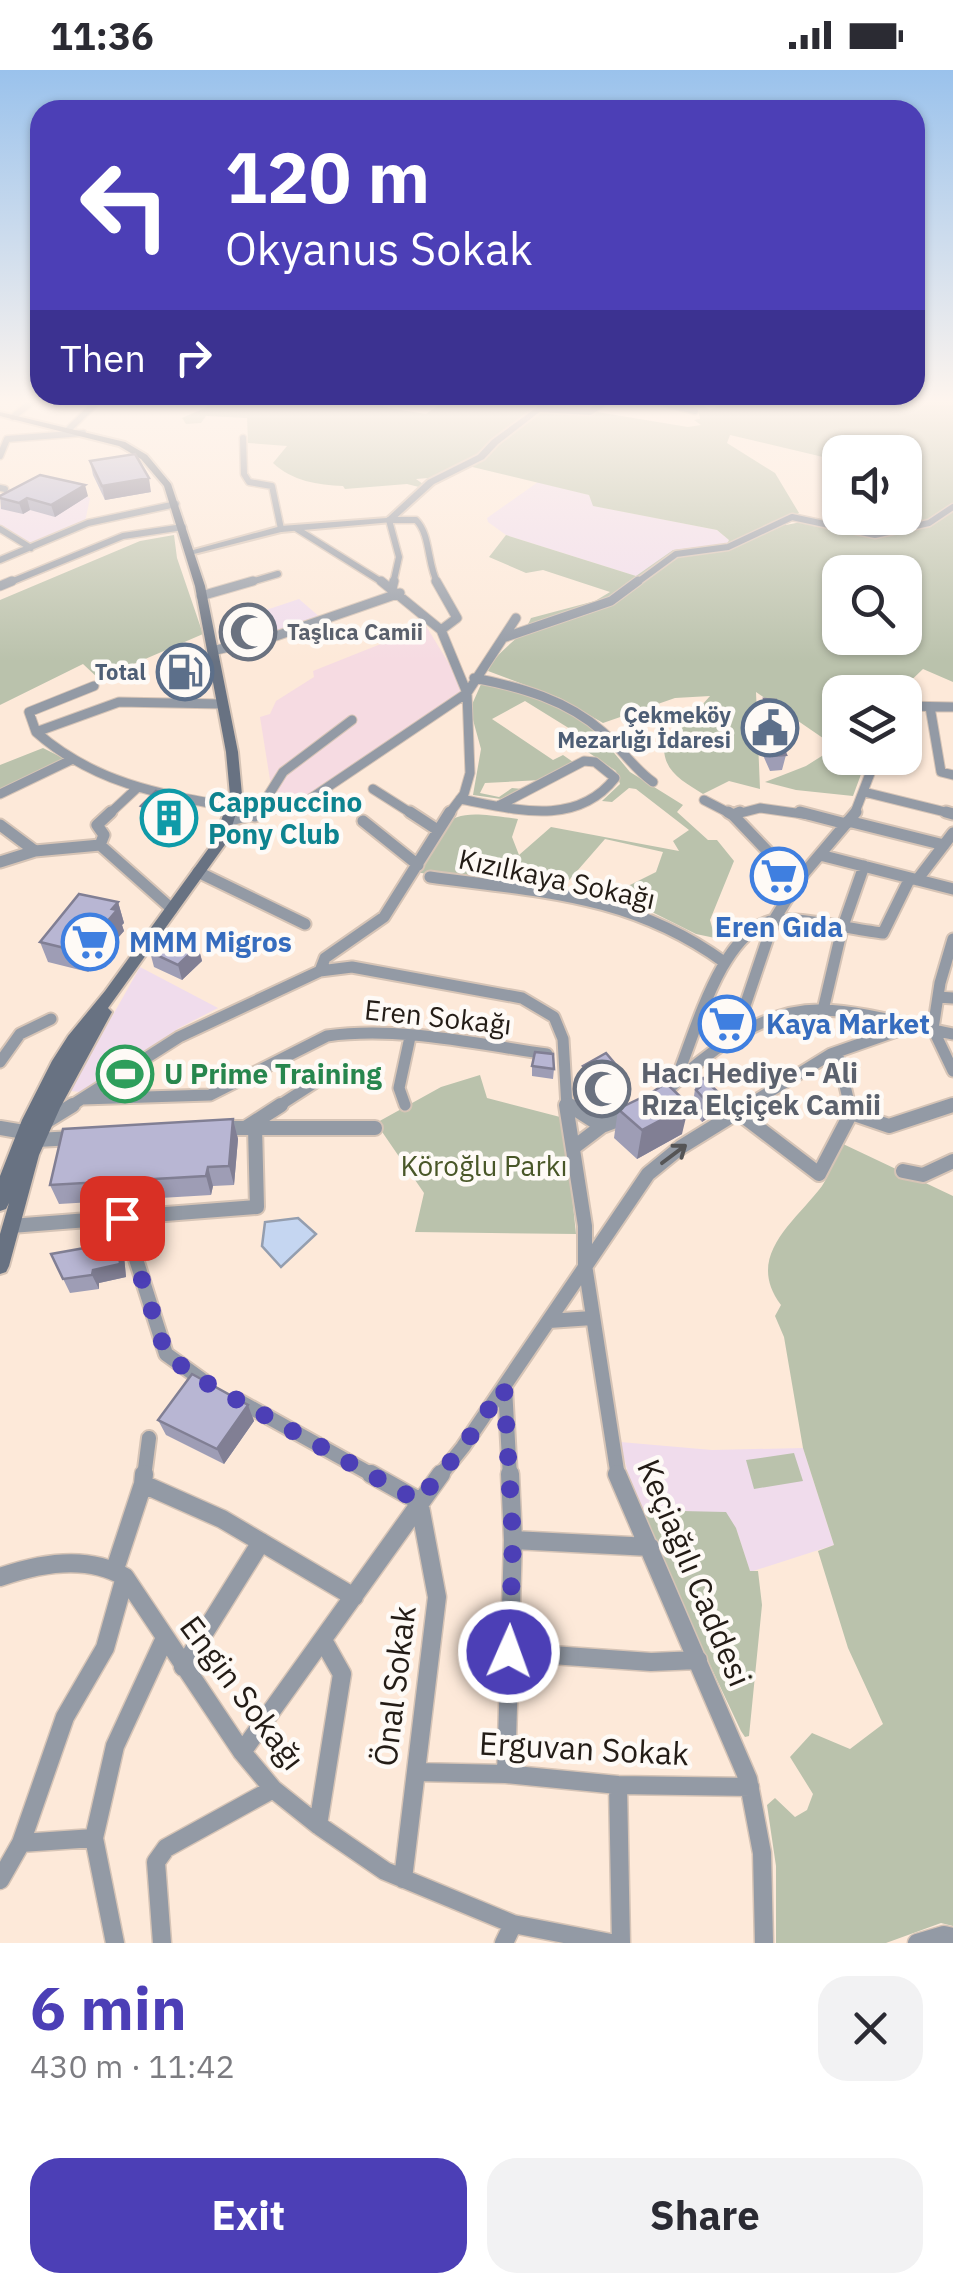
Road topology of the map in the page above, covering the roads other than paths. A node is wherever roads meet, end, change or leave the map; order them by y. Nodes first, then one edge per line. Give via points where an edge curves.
1 (169, 487) edge
2 (272, 487) edge
3 (426, 487) edge
4 (176, 504) junction
5 (953, 507) edge
6 (390, 520) junction
7 (183, 527) junction
8 (0, 529) edge
9 (281, 529) junction
10 (297, 529) junction
11 (31, 548) junction
12 (190, 552) junction
13 (0, 560) edge
14 (278, 574) dead end
15 (0, 586) edge
16 (396, 591) junction
17 (202, 596) junction
18 (516, 618) dead end
19 (440, 630) junction
20 (502, 638) junction
21 (212, 651) junction
22 (474, 678) junction
23 (94, 686) dead end
24 (78, 692) junction
25 (467, 692) junction
26 (222, 704) junction
27 (922, 707) edge
28 (930, 707) junction
29 (953, 708) edge
30 (98, 710) junction
31 (352, 720) dead end
32 (36, 732) junction
33 (74, 759) junction
34 (953, 774) edge
35 (870, 775) edge
36 (653, 782) dead end
37 (137, 788) junction
38 (374, 789) dead end
39 (864, 792) junction
40 (0, 794) edge
41 (460, 799) junction
42 (704, 800) dead end
43 (500, 805) junction
44 (232, 807) junction
45 (953, 814) edge
46 (733, 815) junction
47 (255, 816) junction
48 (228, 820) junction
49 (363, 821) dead end
50 (847, 823) junction
51 (0, 826) edge
52 (436, 830) junction
53 (953, 833) edge
54 (100, 845) junction
55 (944, 845) junction
56 (34, 852) junction
57 (820, 855) junction
58 (0, 862) edge
59 (418, 864) junction
60 (864, 866) junction
61 (198, 872) junction
62 (430, 877) dead end
63 (800, 878) junction
64 (914, 879) junction
65 (953, 889) edge
66 (172, 909) junction
67 (774, 920) junction
68 (305, 924) dead end
69 (842, 929) junction
70 (953, 939) edge
71 (724, 962) junction
72 (320, 971) junction
73 (938, 997) junction
74 (953, 998) edge
75 (824, 1010) junction
76 (51, 1019) dead end
77 (914, 1024) junction
78 (933, 1028) junction
79 (953, 1034) edge
80 (410, 1037) junction
81 (732, 1041) junction
82 (4, 1046) edge
83 (836, 1052) junction
84 (563, 1056) junction
85 (0, 1062) edge
86 (953, 1071) edge
87 (322, 1078) dead end
88 (674, 1086) junction
89 (82, 1099) junction
90 (566, 1103) junction
91 (405, 1104) dead end
92 (953, 1106) edge
93 (739, 1113) junction
94 (851, 1113) junction
95 (602, 1126) junction
96 (251, 1127) junction
97 (0, 1128) edge
98 (376, 1128) dead end
99 (34, 1129) junction
100 (209, 1129) edge
101 (95, 1136) edge
102 (573, 1148) junction
103 (953, 1161) edge
104 (903, 1171) dead end
105 (0, 1204) edge
106 (122, 1218) junction
107 (583, 1218) junction
108 (11, 1226) junction
109 (613, 1228) junction
110 (585, 1265) junction
111 (0, 1266) edge
112 (592, 1318) junction
113 (549, 1321) junction
114 (213, 1386) edge
115 (504, 1387) junction
116 (230, 1396) edge
117 (149, 1438) dead end
118 (143, 1484) junction
119 (418, 1501) junction
120 (513, 1540) junction
121 (261, 1542) junction
122 (650, 1546) junction
123 (120, 1573) junction
124 (0, 1577) edge
125 (354, 1598) junction
126 (164, 1640) junction
127 (324, 1642) junction
128 (509, 1652) junction
129 (698, 1660) junction
130 (183, 1667) junction
131 (242, 1752) junction
132 (416, 1772) junction
133 (506, 1774) junction
134 (618, 1785) junction
135 (750, 1786) junction
136 (273, 1789) junction
137 (318, 1825) junction
138 (94, 1838) junction
139 (21, 1843) junction
140 (403, 1878) junction
141 (0, 1880) edge
142 (508, 1934) edge
143 (953, 1937) edge
144 (115, 1943) edge
145 (162, 1943) edge
146 (612, 1943) edge
147 (621, 1943) edge
148 (764, 1943) edge
149 (916, 1943) edge

1 - 4 main road
2 - 9 street
3 - 6 street
4 - 7 main road
4 - 11 street via 88,523
5 - 20 street via 929,523 875,535 792,517 728,547 676,554 611,602
6 - 10 street
6 - 16 street via 399,557
6 - 19 street via 421,524 430,570 458,618
7 - 12 main road
7 - 15 street via 124,536
8 - 11 street
9 - 10 street
9 - 12 street
10 - 16 street
11 - 13 street
12 - 17 main road
14 - 17 street
16 - 19 street
16 - 21 street via 276,636
17 - 21 main road
18 - 20 street
19 - 25 street
20 - 22 street
21 - 26 main road
22 - 25 street
22 - 36 street via 538,693 582,716
23 - 24 street
24 - 30 street
24 - 32 street via 29,712
25 - 41 street via 470,773
25 - 47 street via 307,801
26 - 30 street via 118,702
26 - 44 main road via 236,795
27 - 28 street
28 - 29 street
28 - 34 street via 941,772
30 - 32 street
31 - 47 street via 288,766
32 - 33 street
33 - 37 street
33 - 40 street
35 - 39 street
37 - 44 street
37 - 54 street via 97,825 104,834
38 - 52 street
39 - 45 street
39 - 50 street
41 - 43 street
41 - 52 street
42 - 46 street
43 - 43 street via 570,810 615,778 584,761
44 - 48 main road
46 - 50 street via 771,808
46 - 63 street
47 - 48 street
48 - 61 main road
49 - 59 street
50 - 55 street
50 - 57 street
51 - 56 street
52 - 59 street
53 - 55 street
54 - 56 street
54 - 66 street
55 - 64 street
56 - 58 street
57 - 60 street
57 - 63 street
59 - 72 street via 384,917 325,958
60 - 64 street
60 - 69 street
61 - 66 main road
61 - 68 street
62 - 71 street, Kızılkaya Sokağı via 638,913
63 - 67 street
64 - 65 street
64 - 69 street via 883,933
66 - 99 main road via 110,994
67 - 69 street
67 - 71 street via 738,940
67 - 81 street
69 - 75 street
70 - 73 street
71 - 88 street
72 - 84 street, Keçiağılı Caddesi via 395,972 522,998 558,1022
72 - 89 street via 179,1037
73 - 74 street
73 - 78 street
75 - 77 street
75 - 81 street via 792,1014
76 - 82 street via 33,1023
77 - 78 street
77 - 83 street
78 - 79 street
78 - 86 street
80 - 84 street, Eren Sokağı
80 - 89 street, Eren Sokağı via 327,1036 210,1095
80 - 91 street via 400,1088
81 - 88 street via 694,1064
82 - 85 street
83 - 93 street
83 - 94 street
84 - 90 street, Keçiağılı Caddesi
87 - 96 street
88 - 95 street via 648,1109
89 - 99 street
90 - 95 street
90 - 102 street, Keçiağılı Caddesi
92 - 94 street via 888,1126
93 - 94 street via 819,1174
109 -> 93 street via 648,1174
95 - 102 street
96 - 98 street
96 - 100 street
96 - 106 street via 257,1207
97 - 99 street
99 - 101 street
99 - 105 main road
99 - 108 main road
102 - 107 street, Keçiağılı Caddesi
103 - 104 street via 923,1175
106 - 108 street
106 - 114 street via 166,1354
107 - 109 street via 598,1229
107 - 110 street, Keçiağılı Caddesi
108 - 111 main road
109 - 110 street
110 - 112 street, Keçiağılı Caddesi
110 - 113 street
112 - 113 street
112 - 122 street, Keçiağılı Caddesi via 618,1480
113 - 115 street
115 - 119 street
115 - 120 street
116 - 119 street
117 - 118 street
118 - 121 street
118 - 123 street
119 - 125 street
119 - 132 street, Önal Sokak via 437,1597
120 - 122 street
120 - 128 street
121 - 125 street
121 - 130 street
122 - 129 street, Keçiağılı Caddesi
123 - 124 street via 53,1564
123 - 126 street, Engin Sokağı
123 - 139 street via 105,1648 65,1717
125 - 127 street
126 - 130 street, Engin Sokağı
126 - 138 street via 115,1746
127 - 131 street
127 - 137 street via 342,1674
128 - 129 street
128 - 133 street
129 - 135 street, Keçiağılı Caddesi
130 - 131 street, Engin Sokağı
131 - 136 street, Engin Sokağı
132 - 133 street, Erguvan Sokak
132 - 140 street, Önal Sokak
133 - 134 street, Erguvan Sokak
134 - 135 street, Erguvan Sokak
134 - 147 street
135 - 148 street, Keçiağılı Caddesi via 762,1853
136 - 137 street, Engin Sokağı
136 - 145 street via 166,1848 156,1862
137 - 140 street, Engin Sokağı
138 - 139 street
138 - 144 street
139 - 141 street
140 - 142 street, Engin Sokağı
142 - 146 street, Engin Sokağı
143 - 149 street

